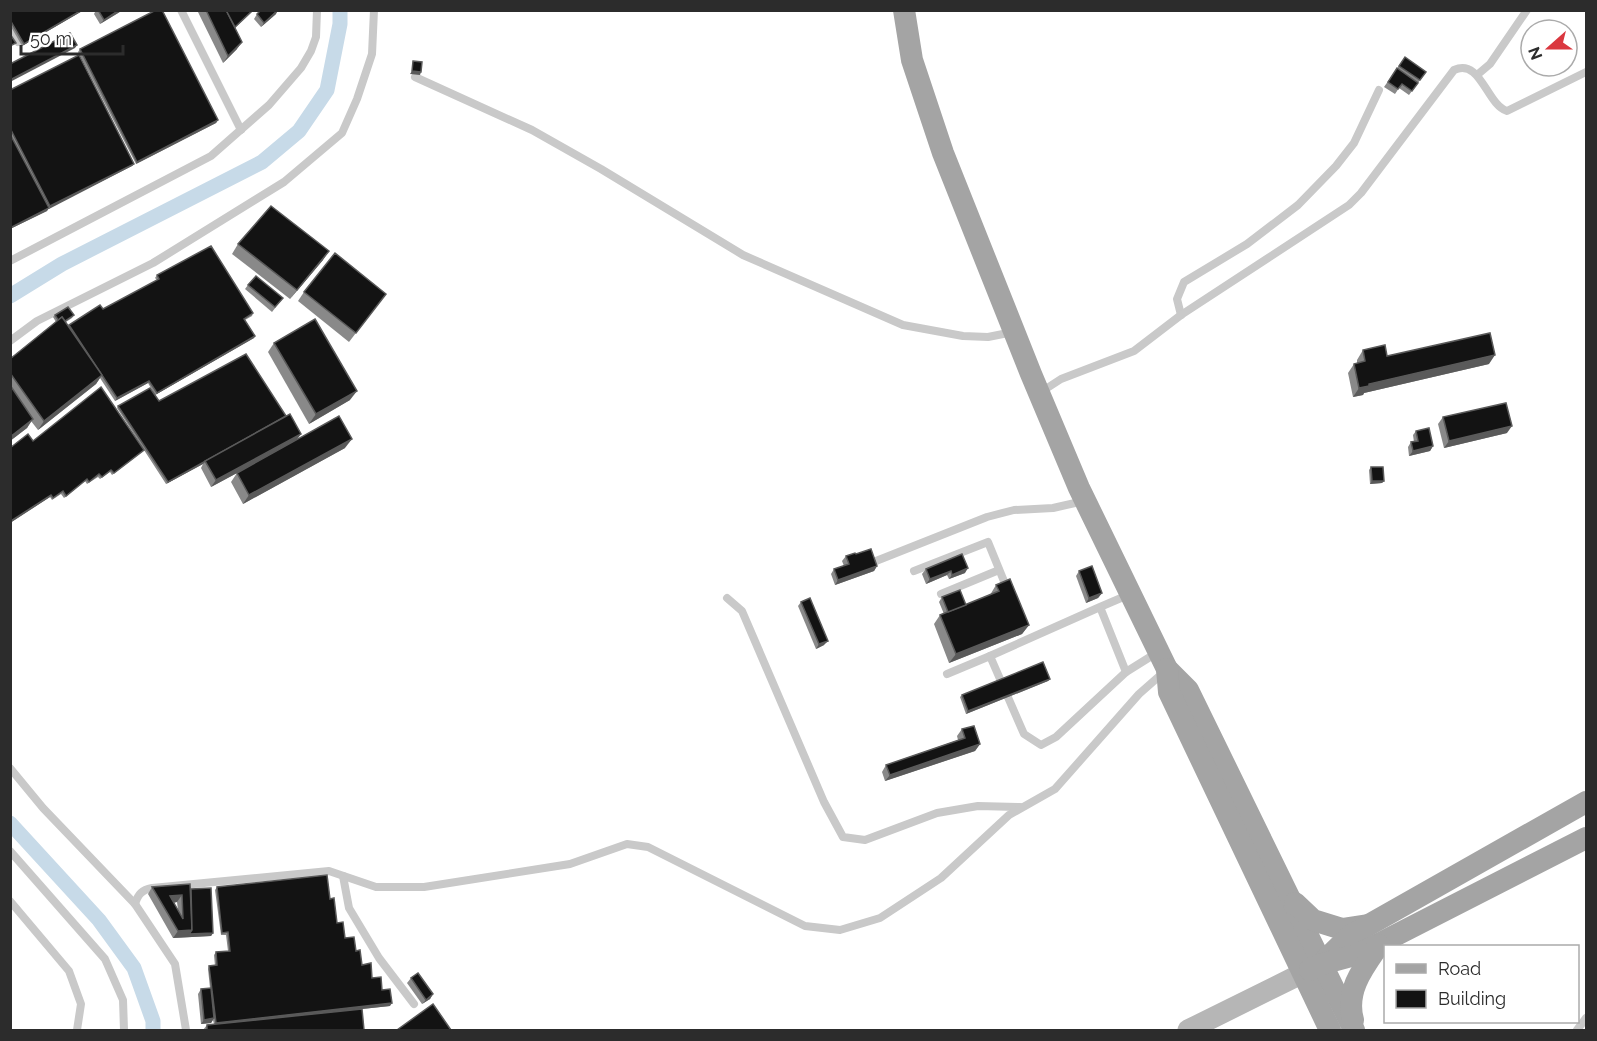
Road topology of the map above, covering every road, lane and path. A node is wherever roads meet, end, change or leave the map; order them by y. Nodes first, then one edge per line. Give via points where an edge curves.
1 (181, 10) edge
2 (317, 10) edge
3 (374, 10) edge
4 (904, 10) edge
5 (1527, 10) edge
6 (10, 30) edge
7 (18, 42) edge
8 (1586, 72) edge
9 (1477, 75) junction
10 (415, 77) edge
11 (1379, 90) dead end
12 (241, 130) junction
13 (10, 261) edge
14 (1181, 315) junction
15 (1014, 332) junction
16 (10, 341) edge
17 (1039, 393) junction
18 (1085, 500) junction
19 (876, 561) edge
20 (999, 570) junction
21 (914, 571) dead end
22 (940, 594) dead end
23 (1130, 594) junction
24 (727, 598) dead end
25 (1012, 600) edge
26 (1100, 607) junction
27 (1024, 630) edge
28 (1028, 640) junction
29 (990, 656) junction
30 (1163, 661) junction
31 (1126, 672) junction
32 (948, 674) dead end
33 (10, 768) edge
34 (1587, 802) edge
35 (1022, 807) junction
36 (1587, 838) edge
37 (10, 851) edge
38 (343, 876) junction
39 (1288, 895) junction
40 (10, 901) edge
41 (135, 904) junction
42 (1375, 934) junction
43 (1312, 968) junction
44 (414, 1004) dead end
45 (1587, 1018) edge
46 (77, 1030) edge
47 (124, 1030) edge
48 (186, 1030) edge
49 (1188, 1030) edge
50 (1330, 1030) edge
51 (1355, 1030) edge
52 (1577, 1030) edge

1 - 12 lane
2 - 12 lane via 316,37 301,68
3 - 16 lane via 372,54 342,133 274,189 153,263 37,321
4 - 15 main road via 912,60 943,153
5 - 9 lane via 1490,64
6 - 7 lane
8 - 9 lane via 1507,111 1499,108
9 - 14 lane via 1461,67 1454,70 1349,205
10 - 15 lane via 532,130 743,255 903,325 963,336
11 - 14 lane via 1354,143 1298,205 1247,244 1184,282 1177,299
12 - 13 lane via 211,156
14 - 17 lane via 1134,351 1061,379
15 - 17 main road
17 - 18 main road
18 - 19 lane via 987,517
18 - 23 main road
20 - 21 lane via 988,542
20 - 22 lane
20 - 25 lane
23 - 26 lane
23 - 30 main road
24 - 35 lane via 742,611 824,802 843,837 865,840 937,813 978,807
26 - 28 lane
26 - 31 lane
27 - 28 lane
28 - 29 lane
29 - 31 lane via 1024,734 1041,745 1056,737
29 - 32 lane
30 - 31 lane
30 - 35 lane via 1055,789
30 - 39 main road via 1188,690
30 - 43 main road via 1169,692
33 - 41 lane
34 - 42 main road
35 - 38 lane via 941,878 880,918 840,930 805,926 648,847 627,844 570,864 424,886 376,887
36 - 42 main road
37 - 47 lane via 105,959 123,1000
38 - 41 lane via 329,871 152,888 143,890
38 - 44 lane via 349,908 379,958
39 - 42 main road via 1313,920
39 - 43 main road
40 - 46 lane via 69,971 81,1004
41 - 48 lane via 175,964
42 - 43 main road via 1351,936
42 - 51 main road via 1349,1008
43 - 49 main road
43 - 50 main road
43 - 51 main road
45 - 52 lane

